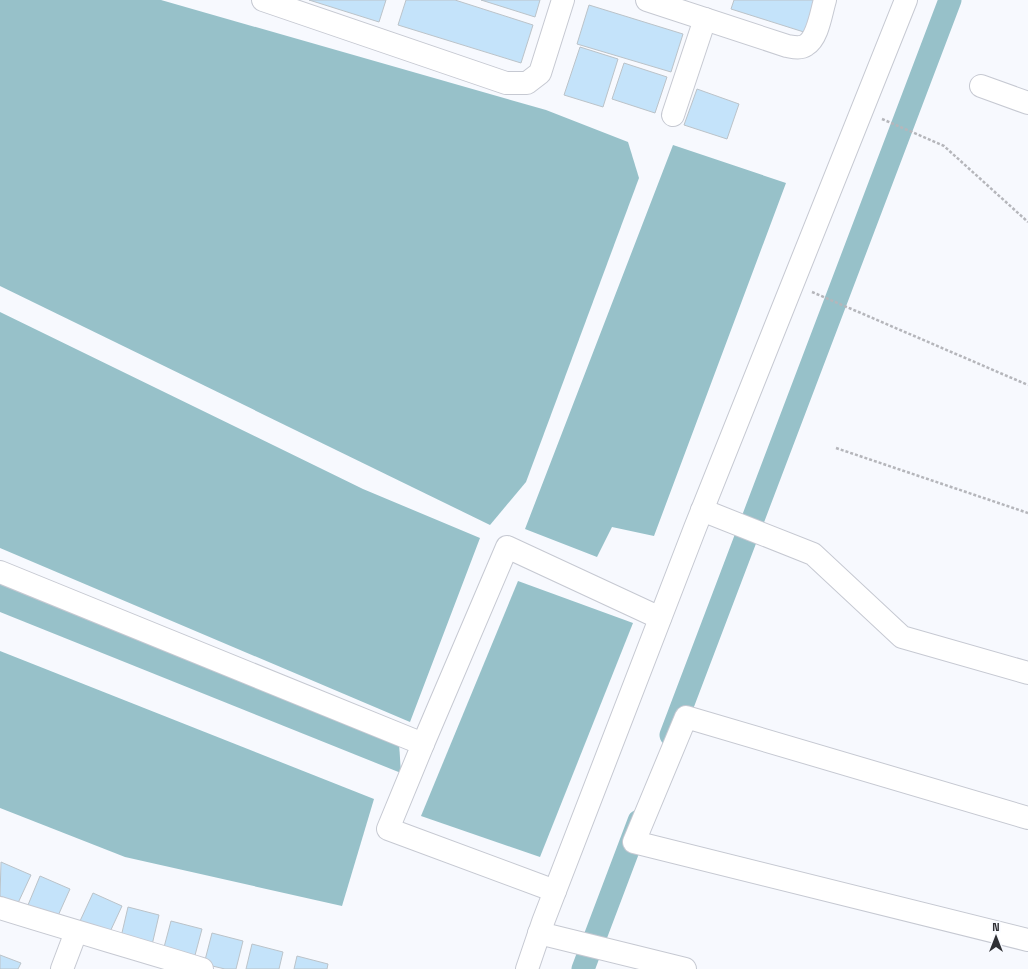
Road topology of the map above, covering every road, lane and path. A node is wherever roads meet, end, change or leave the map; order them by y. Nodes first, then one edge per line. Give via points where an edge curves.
1 (263, 0) edge
2 (563, 0) edge
3 (647, 0) edge
4 (825, 0) edge
5 (906, 0) edge
6 (705, 19) junction
7 (981, 86) dead end
8 (1028, 103) edge
9 (673, 114) dead end
10 (875, 116) dead end
11 (1028, 222) edge
12 (808, 291) dead end
13 (1028, 385) edge
14 (836, 448) dead end
15 (708, 513) junction
16 (1028, 513) edge
17 (0, 572) edge
18 (660, 618) junction
19 (1028, 673) edge
20 (422, 744) junction
21 (1028, 818) edge
22 (555, 891) junction
23 (0, 908) edge
24 (76, 932) junction
25 (548, 936) junction
26 (1028, 940) edge
27 (62, 969) edge
28 (202, 969) edge
29 (527, 969) edge
30 (685, 969) edge

1 - 2 street via 506,83 528,83 540,74
3 - 6 street
4 - 6 street via 815,34 806,45 797,47
5 - 15 street
6 - 9 street
7 - 8 street
10 - 11 path via 944,146
12 - 13 path
14 - 16 path
15 - 18 street
15 - 19 street via 813,554 902,637
17 - 20 street
18 - 20 street via 507,547
18 - 22 street
20 - 22 street via 388,829
21 - 26 street via 686,717 634,842
22 - 25 street
23 - 24 street
24 - 27 street
24 - 28 street
25 - 29 street
25 - 30 street

